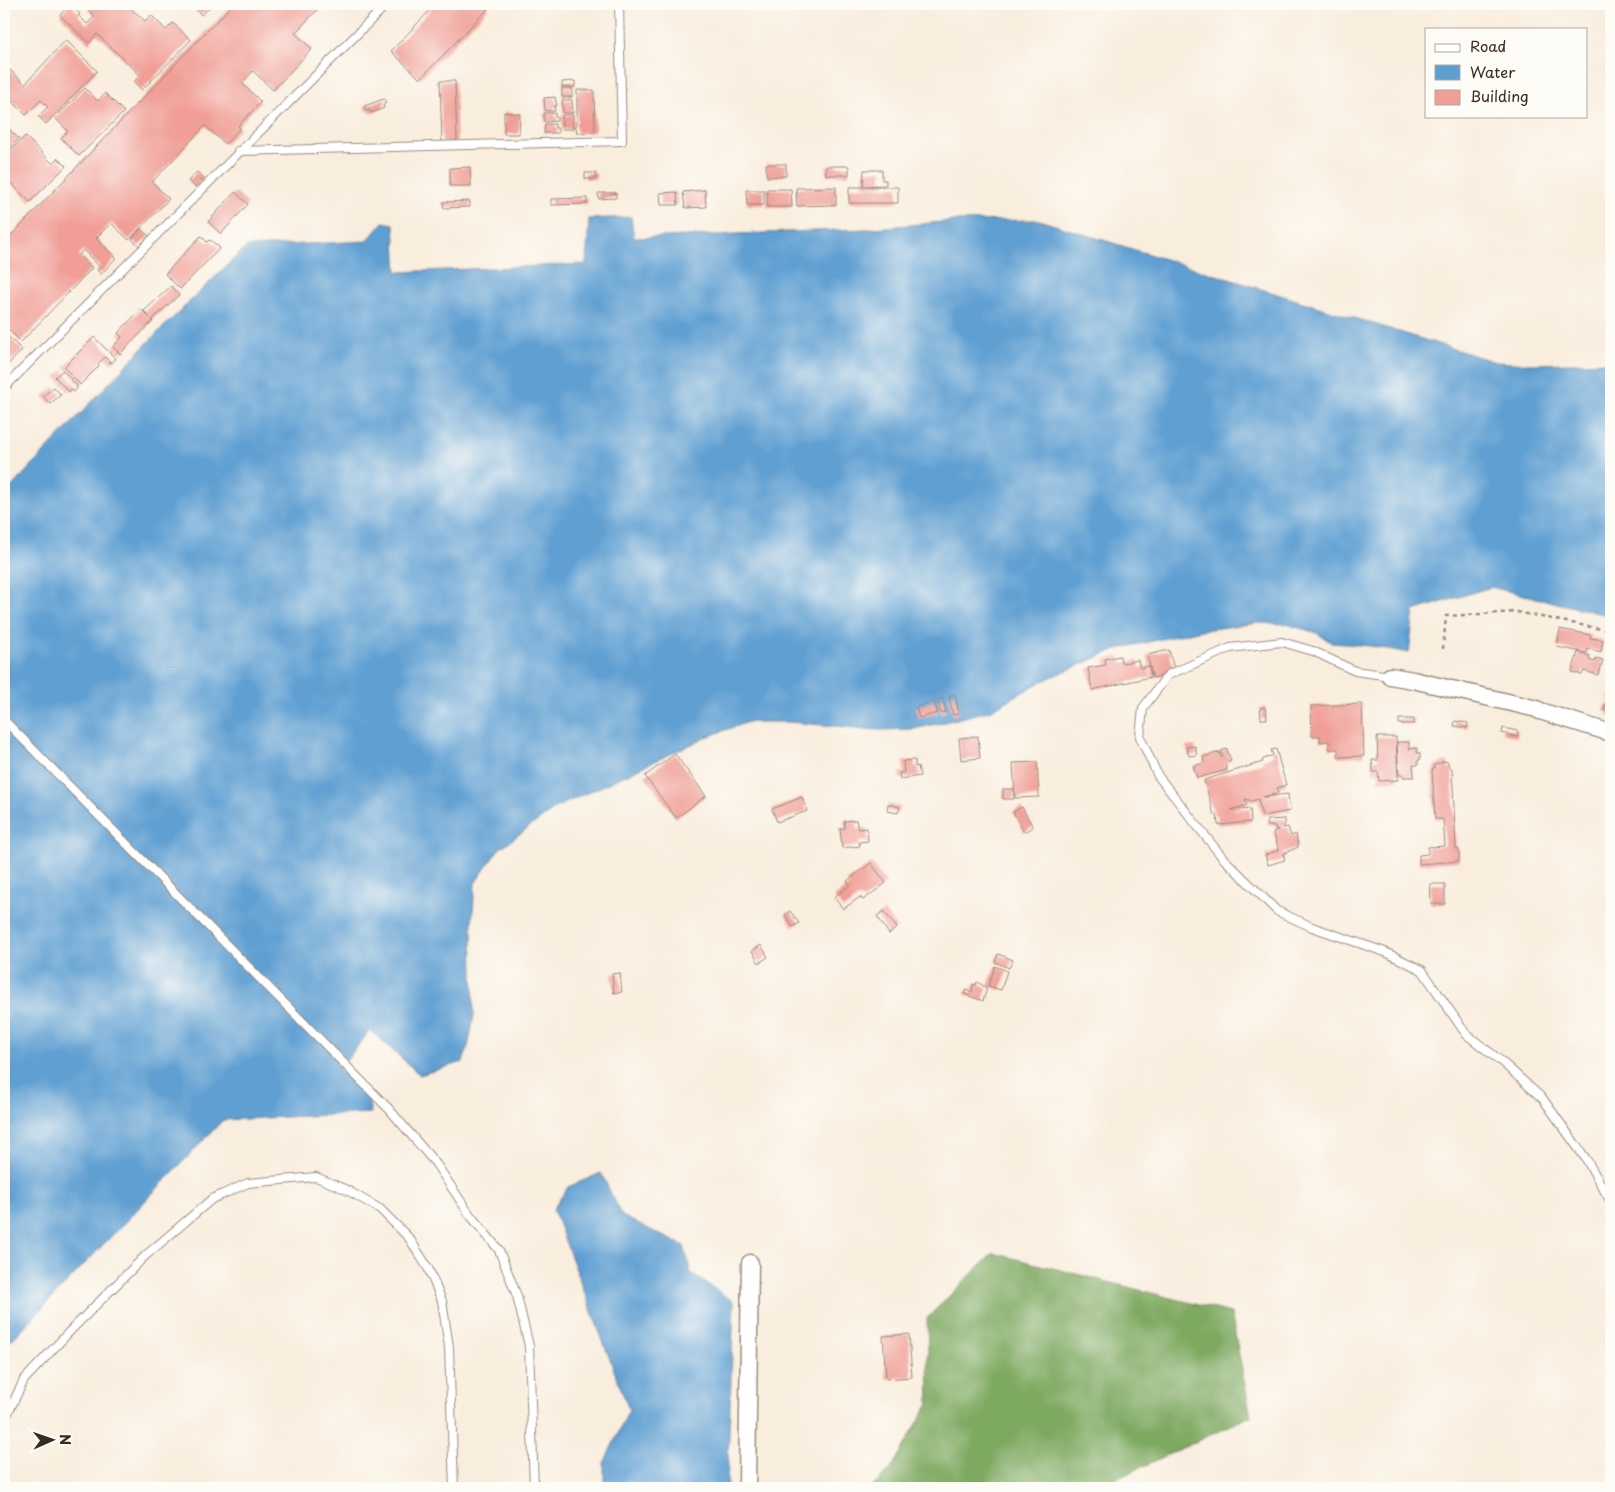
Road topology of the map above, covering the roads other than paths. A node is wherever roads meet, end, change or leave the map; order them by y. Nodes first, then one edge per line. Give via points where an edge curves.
1 (387, 4) edge
2 (619, 4) edge
3 (238, 151) junction
4 (4, 388) edge
5 (1390, 676) joint
6 (4, 720) edge
7 (1611, 733) edge
8 (1611, 1202) edge
9 (750, 1263) dead end
10 (4, 1421) edge
11 (454, 1488) edge
12 (534, 1488) edge
13 (747, 1488) edge

1 - 3 lane
2 - 3 lane via 622,141
3 - 4 lane
5 - 7 street via 1537,709
5 - 8 lane via 1355,671 1282,642 1230,648 1168,675 1143,708 1140,737 1158,776 1198,828 1223,858 1277,911 1312,927 1385,952 1422,970 1466,1034 1543,1099 1586,1159
6 - 12 lane via 389,1109 436,1164 470,1215 499,1250 516,1296 528,1346
9 - 13 street
10 - 11 lane via 24,1380 64,1337 145,1256 212,1199 248,1183 316,1177 380,1209 409,1238 442,1300 449,1347

